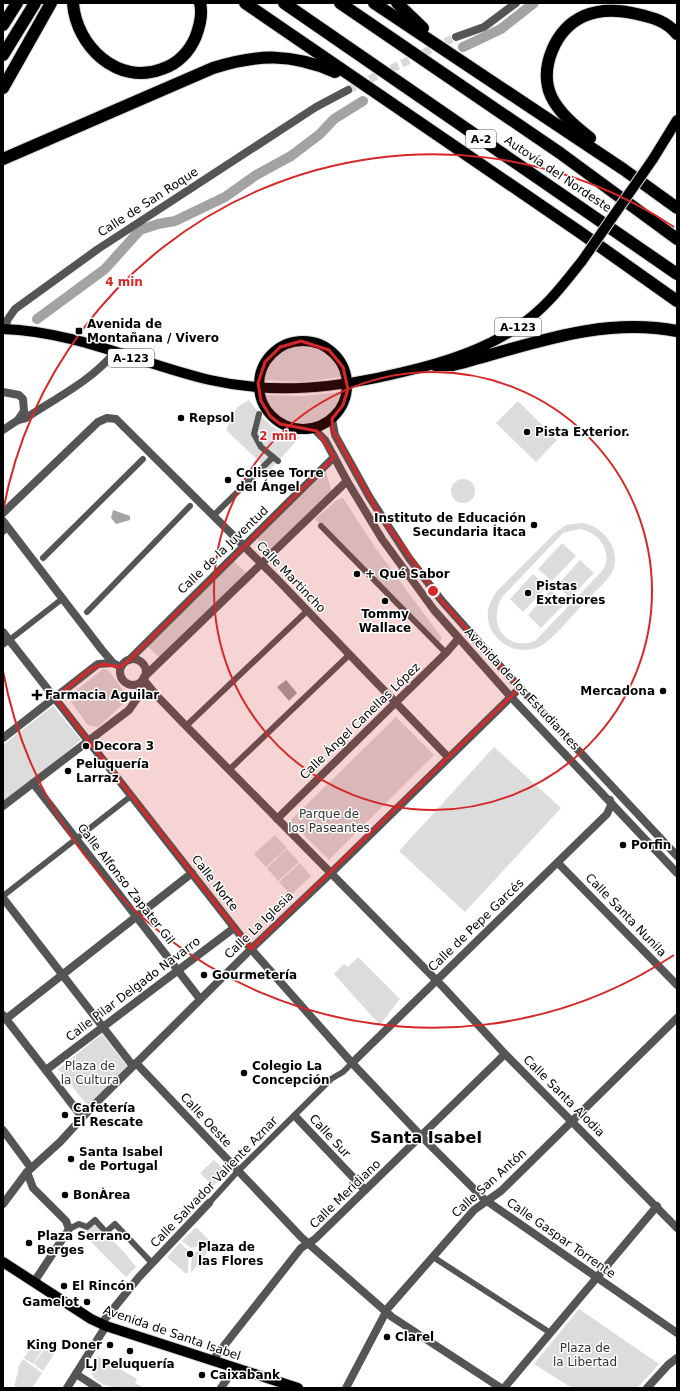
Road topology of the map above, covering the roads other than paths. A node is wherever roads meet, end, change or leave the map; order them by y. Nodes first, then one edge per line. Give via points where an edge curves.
1 (17, 3) edge
2 (35, 3) edge
3 (51, 3) edge
4 (73, 3) edge
5 (200, 3) edge
6 (245, 3) edge
7 (284, 3) edge
8 (340, 3) edge
9 (374, 3) edge
10 (397, 3) edge
11 (516, 3) edge
12 (3, 25) edge
13 (677, 34) edge
14 (456, 37) tunnel mouth
15 (3, 55) edge
16 (456, 56) junction
17 (3, 88) edge
18 (348, 90) tunnel mouth
19 (383, 98) junction
20 (677, 120) edge
21 (3, 159) edge
22 (623, 169) junction
23 (677, 208) edge
24 (677, 239) edge
25 (677, 274) edge
26 (677, 301) edge
27 (4, 329) edge
28 (677, 331) edge
29 (114, 352) junction
30 (435, 364) junction
31 (348, 384) junction
32 (258, 388) junction
33 (3, 392) edge
34 (259, 414) dead end
35 (332, 419) junction
36 (18, 420) junction
37 (313, 428) junction
38 (3, 430) edge
39 (334, 458) junction
40 (143, 459) dead end
41 (347, 481) junction
42 (190, 506) dead end
43 (364, 510) junction
44 (3, 513) edge
45 (379, 513) junction
46 (213, 516) junction
47 (321, 526) dead end
48 (5, 527) edge
49 (244, 546) junction
50 (43, 558) dead end
51 (260, 564) junction
52 (62, 599) junction
53 (306, 611) junction
54 (87, 612) dead end
55 (3, 632) edge
56 (458, 639) junction
57 (6, 642) edge
58 (102, 650) junction
59 (446, 653) junction
60 (349, 655) junction
61 (129, 660) junction
62 (113, 663) junction
63 (98, 664) junction
64 (121, 667) junction
65 (143, 679) junction
66 (520, 688) junction
67 (510, 696) junction
68 (54, 698) junction
69 (395, 703) junction
70 (186, 726) junction
71 (3, 738) edge
72 (88, 740) junction
73 (448, 758) junction
74 (229, 770) junction
75 (33, 783) junction
76 (131, 796) junction
77 (610, 800) junction
78 (3, 806) edge
79 (277, 819) junction
80 (76, 841) junction
81 (677, 856) edge
82 (558, 863) junction
83 (677, 873) edge
84 (192, 874) junction
85 (330, 874) junction
86 (3, 897) edge
87 (135, 917) junction
88 (234, 928) junction
89 (251, 949) junction
90 (178, 970) junction
91 (63, 974) junction
92 (436, 981) junction
93 (677, 984) edge
94 (200, 999) junction
95 (4, 1017) edge
96 (677, 1018) edge
97 (102, 1027) junction
98 (505, 1054) junction
99 (352, 1063) junction
100 (134, 1065) junction
101 (46, 1070) junction
102 (295, 1116) junction
103 (82, 1117) junction
104 (573, 1121) junction
105 (3, 1130) edge
106 (422, 1137) junction
107 (29, 1170) junction
108 (238, 1171) junction
109 (18, 1184) junction
110 (33, 1188) junction
111 (365, 1190) junction
112 (487, 1202) junction
113 (209, 1203) joint
114 (3, 1204) edge
115 (657, 1206) junction
116 (677, 1228) edge
117 (69, 1229) junction
118 (309, 1244) junction
119 (433, 1257) junction
120 (3, 1262) edge
121 (152, 1263) junction
122 (596, 1277) junction
123 (34, 1282) junction
124 (385, 1312) junction
125 (104, 1325) junction
126 (546, 1330) dead end
127 (677, 1333) edge
128 (677, 1358) edge
129 (212, 1360) junction
130 (234, 1368) junction
131 (76, 1374) junction
132 (274, 1384) edge
133 (67, 1388) edge
134 (98, 1388) edge
135 (221, 1388) edge
136 (298, 1388) edge
137 (346, 1388) edge
138 (503, 1388) edge
139 (647, 1388) edge

1 - 12 highway
2 - 15 highway
3 - 17 highway
4 - 5 highway via 81,33 97,55 114,67 136,74 157,71 173,64 182,56 191,46 199,29
6 - 19 highway
7 - 25 highway, Autovía del Nordeste / A-2
8 - 24 highway, Autovía del Nordeste / A-2 via 560,153
9 - 16 highway
10 - 16 highway
11 - 14 street via 484,27
13 - 22 highway via 668,25 648,16 627,12 598,12 573,23 557,40 551,53 547,76 552,98 568,120 614,156
16 - 22 highway
18 - 27 street, Calle de San Roque via 316,106 98,249 15,309
19 - 21 highway via 340,74 304,61 267,57 250,59 213,68
19 - 26 highway
20 - 30 main road, A-123, bridge via 582,261 550,300 518,327 487,344
22 - 23 highway
27 - 29 main road, A-123 via 32,332
28 - 30 highway via 630,325 594,329 453,365
29 - 32 main road, A-123 via 212,381
29 - 36 street via 105,364 90,376 26,418
30 - 31 main road, A-123
31 - 32 main road, A-123 via 304,389
31 - 32 main road via 343,367 335,355 323,346 301,341 287,344 269,356 258,377
31 - 35 main road via 342,405
32 - 37 main road via 263,406 276,421 286,427
33 - 36 street via 19,395 23,399 24,411
34 - 46 street via 254,434 261,447 275,459
35 - 37 main road
35 - 45 street, Avenida de los Estudiantes via 337,441
36 - 38 street
37 - 39 street, Avenida de los Estudiantes via 322,436
39 - 41 street, Avenida de los Estudiantes
39 - 49 street, Calle de la Juventud
40 - 50 street
41 - 43 street, Avenida de los Estudiantes
41 - 51 street
42 - 54 street
43 - 45 street
43 - 56 street, Avenida de los Estudiantes via 412,581
44 - 46 street, Calle Martincho via 98,422 104,418 113,418
45 - 66 street, Avenida de los Estudiantes via 442,601
46 - 49 street, Calle Martincho
47 - 59 street
48 - 52 street
49 - 51 street, Calle Martincho
49 - 61 street, Calle de la Juventud
51 - 53 street, Calle Martincho
51 - 65 street
52 - 57 street
52 - 58 street
53 - 60 street, Calle Martincho
53 - 70 street
55 - 57 street, Calle Norte
56 - 59 street, Calle Ángel Canellas López
56 - 67 street, Avenida de los Estudiantes
57 - 68 street, Calle Norte
58 - 62 street
58 - 63 street
59 - 69 street, Calle Ángel Canellas López
60 - 69 street, Calle Martincho
60 - 74 street
61 - 64 street
61 - 65 street via 136,660 142,664 145,670
62 - 63 street
62 - 64 street
63 - 68 street
64 - 65 street via 120,674 125,682 134,685
65 - 70 street, Calle Santa Alodia
65 - 72 street via 133,706
66 - 67 street, Calle La Iglesia
66 - 81 street, Avenida de los Estudiantes
67 - 73 street, Calle La Iglesia
67 - 77 street, Avenida de los Estudiantes
68 - 71 street
68 - 72 street, Calle Norte
69 - 73 street, Calle Martincho
69 - 79 street, Calle Ángel Canellas López
70 - 74 street, Calle Santa Alodia
72 - 75 street
72 - 76 street, Calle Norte
73 - 85 street, Calle La Iglesia
74 - 79 street, Calle Santa Alodia
75 - 78 street
75 - 80 street, Calle Alfonso Zapater Gil
76 - 80 street
76 - 84 street, Calle Norte
77 - 82 street, Calle de Pepe Garcés via 611,805 607,814
77 - 83 street, Avenida de los Estudiantes
79 - 85 street, Calle Santa Alodia
80 - 86 street
80 - 87 street, Calle Alfonso Zapater Gil
82 - 92 street, Calle de Pepe Garcés
82 - 93 street, Calle Santa Nunila
84 - 87 street
84 - 88 street, Calle Norte
85 - 89 street, Calle La Iglesia
85 - 92 street, Calle Santa Alodia
86 - 91 street, Calle Oeste
87 - 90 street, Calle Alfonso Zapater Gil
87 - 91 street
88 - 89 street, Calle Norte
88 - 90 street, Calle Pilar Delgado Navarro
89 - 94 street, Calle La Iglesia
89 - 99 street, Calle Norte
90 - 94 street, Calle Alfonso Zapater Gil
90 - 97 street, Calle Pilar Delgado Navarro
91 - 95 street
91 - 97 street, Calle Oeste
92 - 98 street, Calle Santa Alodia
92 - 99 street, Calle de Pepe Garcés
94 - 100 street, Calle La Iglesia
95 - 101 street
96 - 104 street, Calle San Antón
97 - 100 street, Calle Oeste
97 - 101 street, Calle Pilar Delgado Navarro
98 - 104 street, Calle Santa Alodia
98 - 106 street, Calle Meridiano
99 - 102 street, Calle Salvador Valiente Aznar via 331,1079
99 - 106 street, Calle Norte
100 - 103 street, Calle La Iglesia
100 - 108 street, Calle Oeste
101 - 103 street
102 - 108 street, Calle Salvador Valiente Aznar
102 - 111 street, Calle Sur
103 - 107 street, Calle La Iglesia via 60,1142
104 - 112 street, Calle San Antón via 502,1191
104 - 115 street, Calle Santa Alodia
105 - 107 street
106 - 111 street, Calle Meridiano
106 - 112 street, Calle Gaspar Torrente
107 - 109 street
107 - 110 street
108 - 113 street, Calle Salvador Valiente Aznar
108 - 118 street, Calle Oeste
109 - 110 street
109 - 114 street
110 - 117 street via 66,1221
111 - 118 street, Calle Meridiano
112 - 119 street, Calle San Antón via 474,1210
112 - 122 street, Calle Gaspar Torrente
113 - 121 street, Calle Salvador Valiente Aznar
115 - 116 street, Calle Santa Alodia
115 - 122 street
117 - 121 street via 79,1224 87,1227 95,1220 106,1232 115,1224
117 - 123 street
118 - 124 street, Calle Oeste
118 - 129 street, Calle Meridiano via 301,1248
119 - 124 street, Calle San Antón
119 - 126 street
120 - 123 main road, Avenida de Santa Isabel
121 - 125 street, Calle Salvador Valiente Aznar
122 - 127 street, Calle Gaspar Torrente
122 - 138 street
123 - 125 main road, Avenida de Santa Isabel
124 - 137 street, Calle San Antón
124 - 138 street, Calle Oeste
125 - 129 main road, Avenida de Santa Isabel
125 - 131 street, Calle Salvador Valiente Aznar
128 - 139 street
129 - 130 main road, Avenida de Santa Isabel
130 - 132 main road, Avenida de Santa Isabel
130 - 135 street
131 - 133 street, Calle Salvador Valiente Aznar
131 - 134 street
132 - 136 main road, Avenida de Santa Isabel

